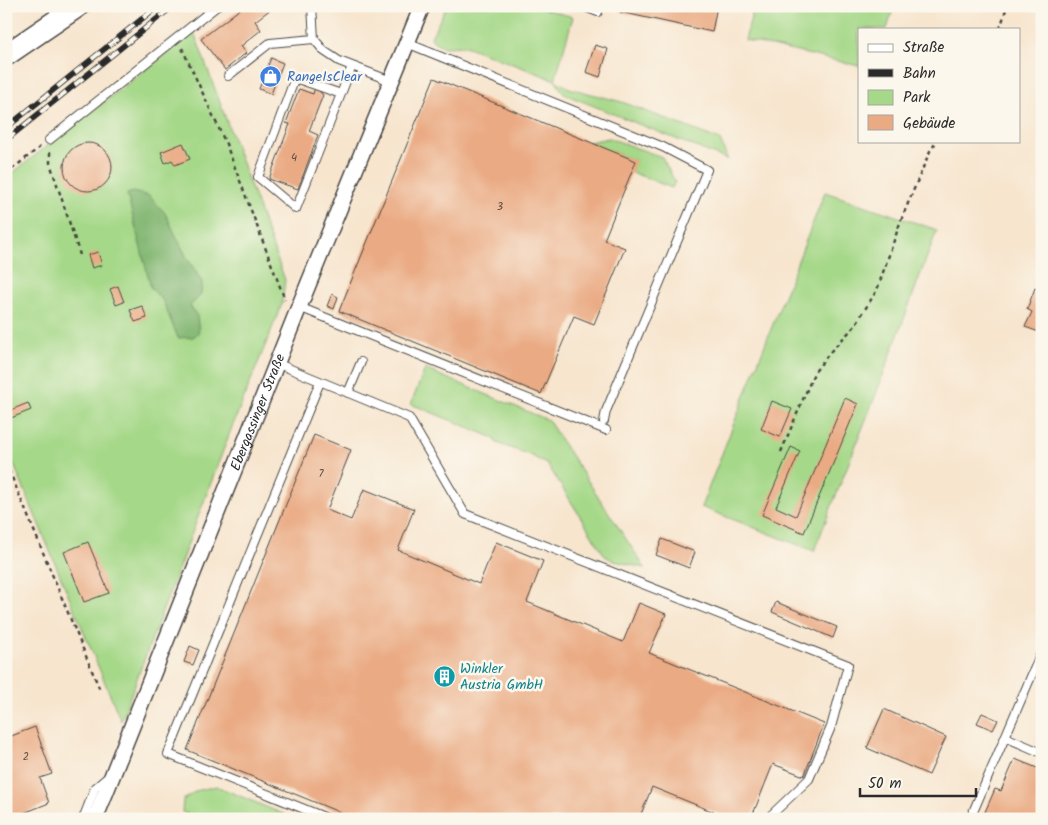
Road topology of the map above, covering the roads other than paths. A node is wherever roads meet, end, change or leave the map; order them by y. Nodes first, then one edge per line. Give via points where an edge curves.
1 (78, 6) edge
2 (217, 6) edge
3 (312, 6) edge
4 (422, 6) edge
5 (582, 6) edge
6 (598, 12) dead end
7 (314, 39) junction
8 (407, 43) junction
9 (6, 55) edge
10 (352, 66) junction
11 (228, 76) dead end
12 (391, 81) junction
13 (341, 94) junction
14 (49, 140) road end
15 (299, 307) junction
16 (361, 362) dead end
17 (276, 363) junction
18 (320, 382) junction
19 (348, 393) junction
20 (604, 421) dead end
21 (606, 430) dead end
22 (1042, 651) edge
23 (1005, 737) junction
24 (1042, 753) edge
25 (113, 773) junction
26 (82, 819) edge
27 (95, 819) edge
28 (329, 819) edge
29 (767, 819) edge
30 (970, 819) edge

1 - 9 street
2 - 14 lane
3 - 7 lane
4 - 8 street, Ebergassinger Straße
5 - 6 lane
7 - 10 lane via 324,51
7 - 11 lane via 270,43
8 - 12 street, Ebergassinger Straße
8 - 20 lane via 663,147 707,170
10 - 12 lane
10 - 13 lane
12 - 15 street, Ebergassinger Straße
13 - 13 lane via 296,78 258,177 296,209
15 - 17 street, Ebergassinger Straße
15 - 21 lane
16 - 19 lane
17 - 18 lane
17 - 25 street, Ebergassinger Straße
18 - 19 lane
18 - 28 lane via 168,754
19 - 29 lane via 409,418 465,514 848,665 831,727 809,779
22 - 23 lane
23 - 24 lane
23 - 30 lane
25 - 26 lane via 95,788
25 - 27 street, Ebergassinger Straße

